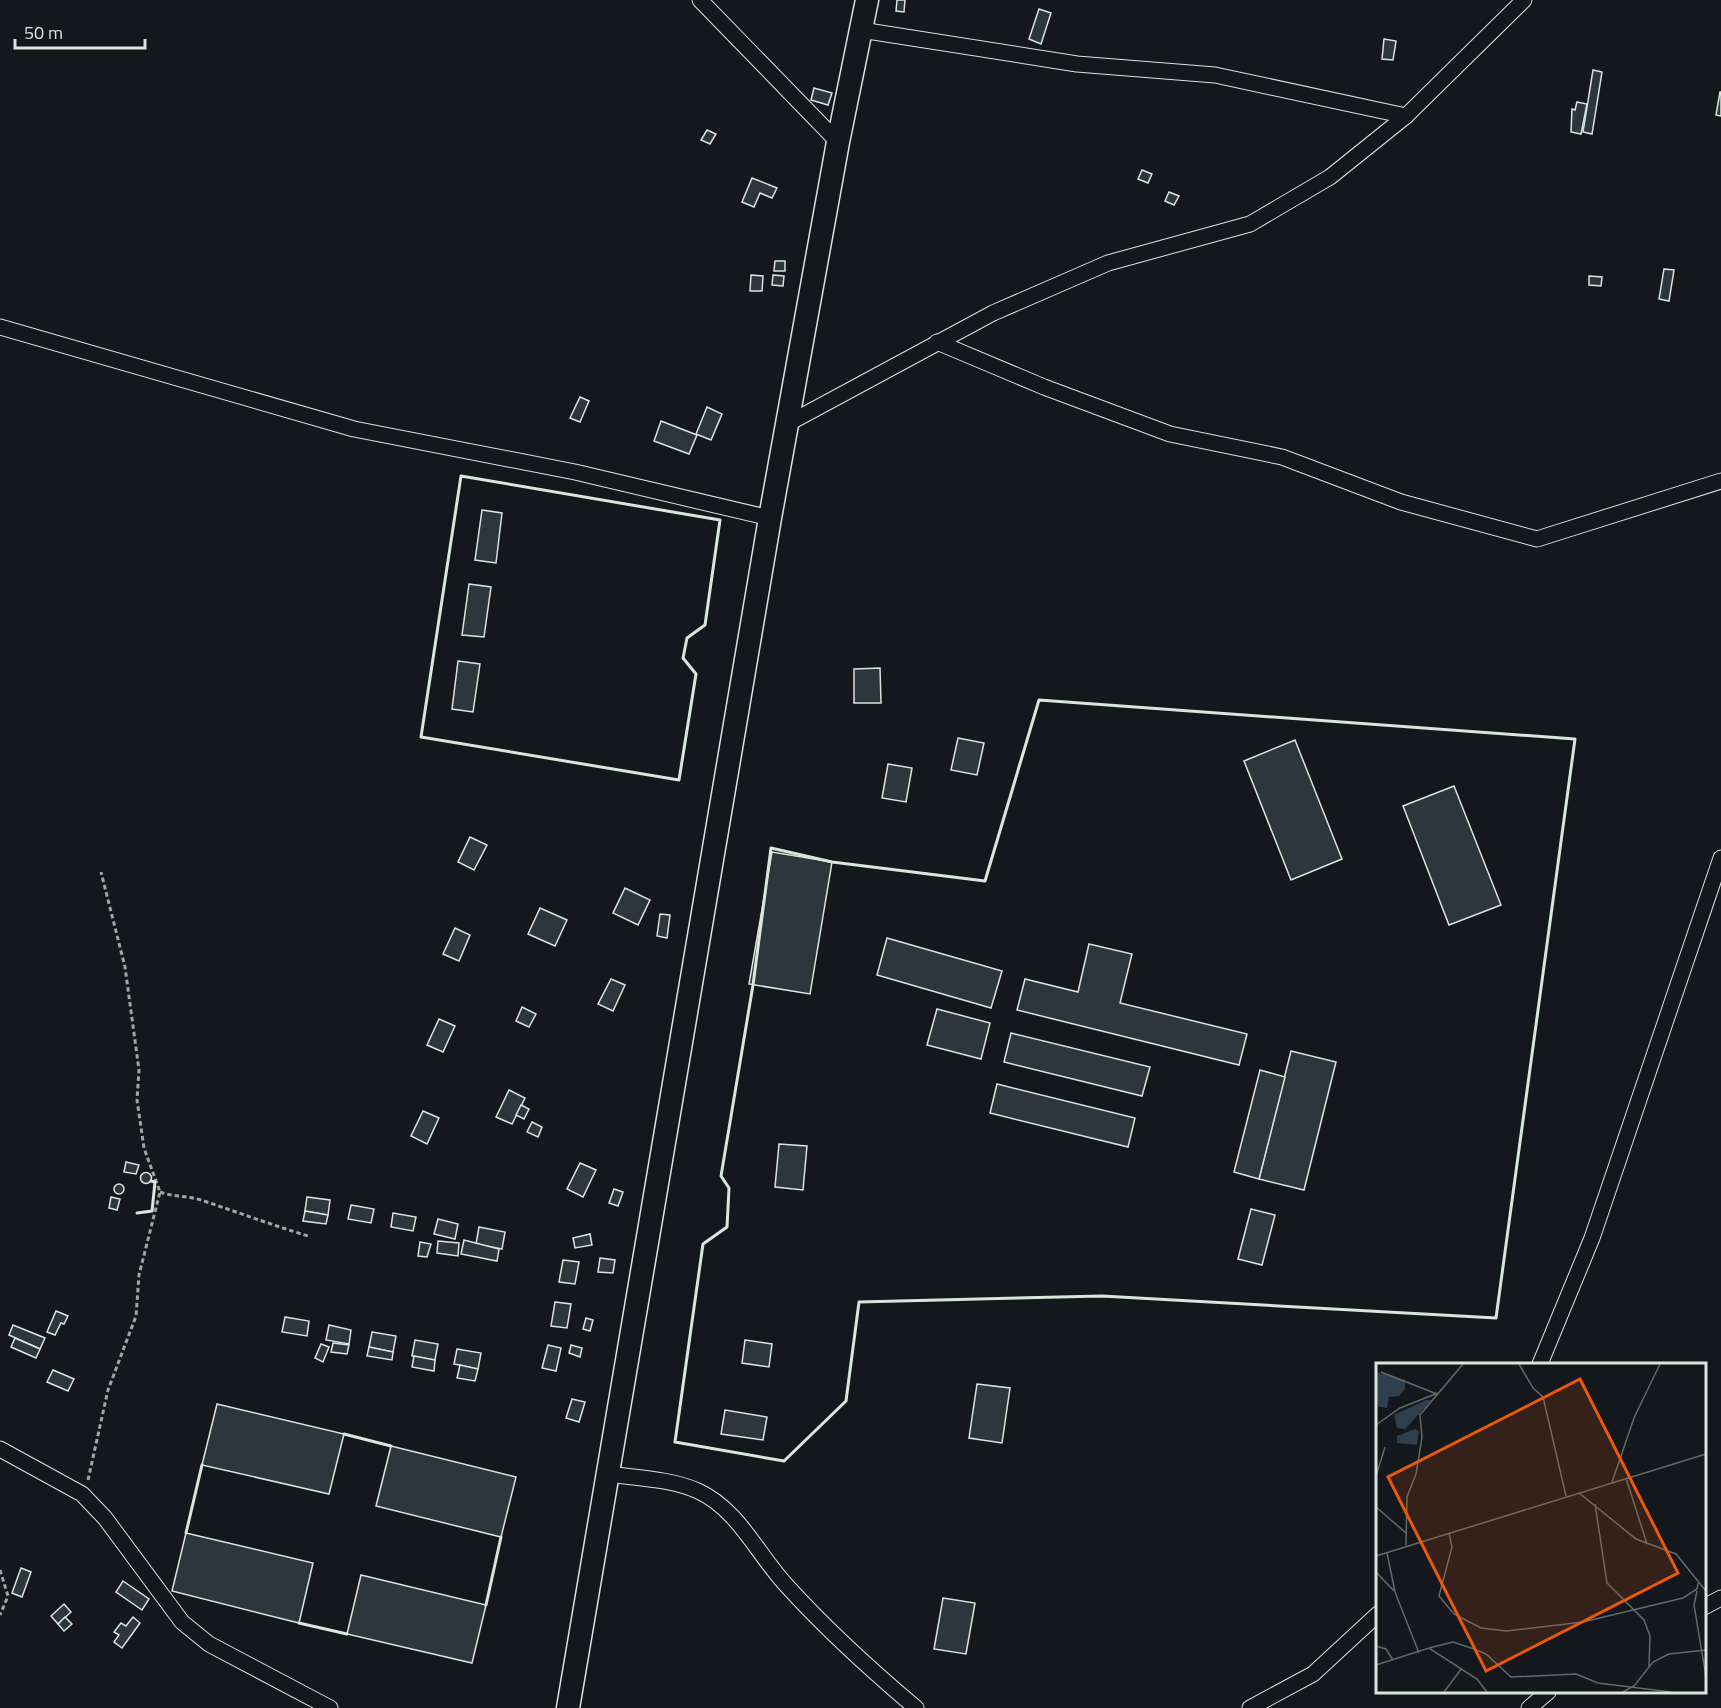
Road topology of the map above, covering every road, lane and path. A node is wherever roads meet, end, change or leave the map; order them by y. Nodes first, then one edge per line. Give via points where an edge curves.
1 (700, 0) edge
2 (867, 0) edge
3 (1524, 0) edge
4 (861, 30) junction
5 (1406, 116) junction
6 (838, 142) junction
7 (0, 327) edge
8 (937, 342) junction
9 (789, 423) junction
10 (1721, 481) edge
11 (770, 518) junction
12 (1721, 858) edge
13 (101, 872) dead end
14 (160, 1192) junction
15 (308, 1236) dead end
16 (1541, 1363) edge
17 (0, 1449) edge
18 (608, 1474) junction
19 (82, 1494) junction
20 (0, 1570) edge
21 (1721, 1598) edge
22 (1706, 1605) edge
23 (0, 1615) edge
24 (1376, 1615) edge
25 (1547, 1693) edge
26 (330, 1708) edge
27 (568, 1708) edge
28 (916, 1708) edge
29 (1250, 1708) edge
30 (1529, 1708) edge

1 - 6 street
2 - 4 main road
3 - 5 street
4 - 5 street via 1077,64 1215,75
4 - 6 main road
5 - 8 street via 1330,177 1250,224 1108,263
6 - 9 main road
7 - 11 street via 354,429 575,472
8 - 9 street
8 - 10 street via 1170,434 1282,457 1401,502 1537,539
9 - 11 main road
11 - 18 main road
12 - 16 street via 1592,1238
13 - 14 path via 125,967 139,1070 137,1100 144,1148
14 - 15 path via 199,1199
14 - 19 path via 139,1275 136,1316 108,1390
17 - 19 street
18 - 27 main road
18 - 28 street via 697,1491 723,1506 786,1586
19 - 26 street via 105,1518 182,1622 209,1644
20 - 23 path via 8,1596
21 - 22 street
24 - 29 street via 1313,1674
25 - 30 street

